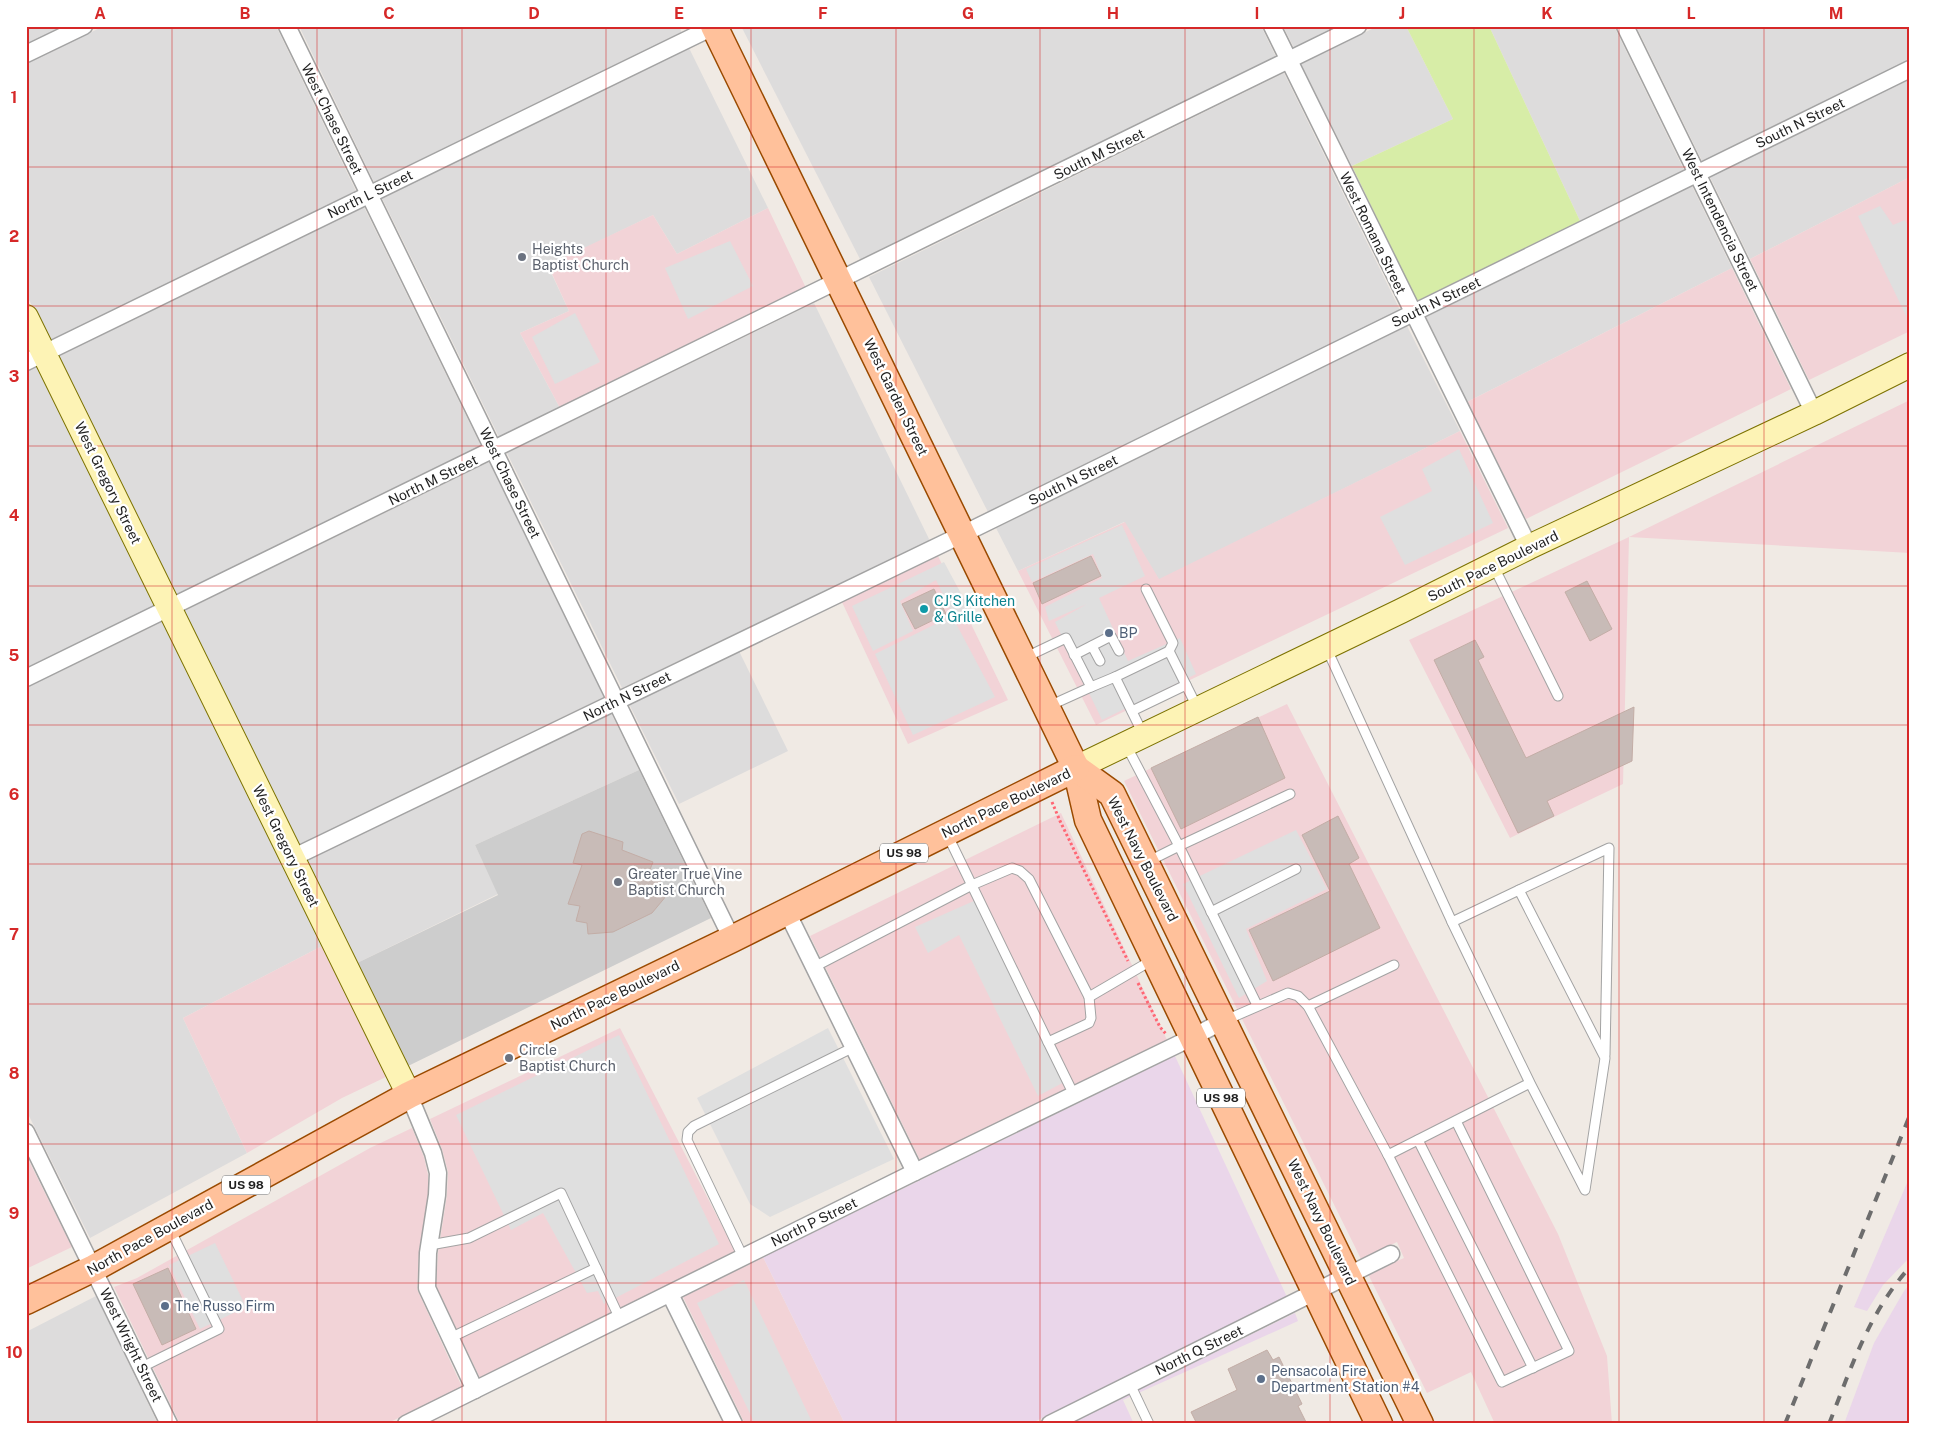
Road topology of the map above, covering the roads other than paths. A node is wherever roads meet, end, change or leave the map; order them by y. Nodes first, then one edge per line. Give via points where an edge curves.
1 (84, 26) edge
2 (287, 26) edge
3 (715, 26) edge
4 (1272, 26) edge
5 (1358, 26) edge
6 (1625, 26) edge
7 (26, 54) edge
8 (1289, 61) junction
9 (1910, 69) edge
10 (1697, 173) junction
11 (369, 195) junction
12 (839, 282) junction
13 (1412, 314) junction
14 (26, 317) edge
15 (35, 358) edge
16 (1910, 365) edge
17 (1814, 413) junction
18 (494, 450) junction
19 (963, 534) junction
20 (1529, 547) junction
21 (1493, 565) junction
22 (1146, 590) dead end
23 (169, 608) junction
24 (1092, 646) junction
25 (1326, 646) junction
26 (1119, 651) dead end
27 (1170, 651) junction
28 (1074, 655) junction
29 (1023, 658) junction
30 (1100, 661) dead end
31 (26, 678) edge
32 (1111, 678) junction
33 (1186, 685) junction
34 (1091, 687) junction
35 (1558, 696) dead end
36 (617, 701) junction
37 (1047, 707) junction
38 (1198, 709) junction
39 (1132, 711) junction
40 (1135, 740) junction
41 (1076, 768) junction
42 (1290, 794) dead end
43 (946, 832) junction
44 (1179, 846) junction
45 (292, 858) junction
46 (1146, 863) junction
47 (1296, 869) dead end
48 (972, 885) junction
49 (1520, 890) junction
50 (788, 912) junction
51 (1211, 912) junction
52 (1452, 922) junction
53 (732, 939) junction
54 (1154, 959) junction
55 (1394, 964) dead end
56 (814, 967) junction
57 (1089, 997) junction
58 (1257, 1005) junction
59 (1308, 1006) junction
60 (1223, 1021) junction
61 (1192, 1038) junction
62 (1048, 1042) junction
63 (854, 1047) junction
64 (1605, 1058) junction
65 (1530, 1084) junction
66 (409, 1095) junction
67 (1074, 1095) junction
68 (1456, 1120) junction
69 (26, 1132) edge
70 (1418, 1140) junction
71 (1388, 1156) junction
72 (915, 1172) junction
73 (169, 1227) junction
74 (430, 1245) junction
75 (1392, 1254) dead end
76 (743, 1257) junction
77 (94, 1268) junction
78 (596, 1268) junction
79 (1348, 1275) junction
80 (1315, 1293) junction
81 (670, 1294) junction
82 (26, 1302) edge
83 (620, 1319) junction
84 (450, 1338) junction
85 (142, 1367) junction
86 (1532, 1368) junction
87 (1130, 1384) junction
88 (474, 1390) junction
89 (169, 1424) edge
90 (406, 1424) edge
91 (734, 1424) edge
92 (1050, 1424) edge
93 (1149, 1424) edge
94 (1378, 1424) edge
95 (1420, 1424) edge

1 - 7 street
2 - 11 street, West Chase Street
3 - 11 street, North L Street
3 - 12 main road, West Garden Street
4 - 8 street, West Romana Street
5 - 8 street, South M Street
6 - 10 street, West Intendencia Street
8 - 12 street, South M Street
8 - 13 street, West Romana Street
9 - 10 street, South N Street
10 - 13 street, South N Street
10 - 17 street, West Intendencia Street
11 - 15 street, North L Street
11 - 18 street, West Chase Street
12 - 18 street, North M Street
12 - 19 main road, West Garden Street
13 - 19 street, South N Street
13 - 20 street, West Romana Street
14 - 15 main road, West Gregory Street
15 - 23 main road, West Gregory Street
16 - 17 main road, South Pace Boulevard
17 - 20 main road, South Pace Boulevard
18 - 23 street, North M Street
18 - 36 street, West Chase Street
19 - 29 main road, West Garden Street
19 - 36 street, North N Street
20 - 21 main road, South Pace Boulevard
21 - 25 main road, South Pace Boulevard
21 - 35 lane
22 - 27 lane via 1173,642
23 - 31 street, North M Street
23 - 45 main road, West Gregory Street
24 - 26 lane via 1111,636
24 - 28 lane
24 - 30 lane
25 - 38 main road, South Pace Boulevard
25 - 52 lane
27 - 32 lane
27 - 33 lane
28 - 29 lane via 1066,638
28 - 34 lane
29 - 37 main road, West Garden Street
32 - 34 lane
32 - 39 lane
33 - 38 lane
33 - 39 lane
34 - 37 lane
36 - 45 street, North N Street
36 - 53 street, West Chase Street
37 - 41 main road, West Garden Street
38 - 40 main road, South Pace Boulevard
39 - 40 lane
40 - 41 main road, South Pace Boulevard
40 - 44 lane
41 - 43 main road, North Pace Boulevard / US 98
41 - 46 main road, West Navy Boulevard / US 98 via 1112,794
41 - 54 main road, West Navy Boulevard / US 98 via 1088,820
42 - 44 lane
43 - 48 lane
43 - 50 main road, North Pace Boulevard / US 98
44 - 46 lane
44 - 51 lane
45 - 66 main road, West Gregory Street
46 - 60 main road, West Navy Boulevard / US 98
47 - 51 lane
48 - 56 lane
48 - 57 lane via 1012,868 1029,878
48 - 62 lane
49 - 52 lane
49 - 64 lane
49 - 64 lane via 1609,848
50 - 53 main road, North Pace Boulevard / US 98
50 - 56 street
51 - 58 lane
52 - 65 lane
53 - 66 main road, North Pace Boulevard / US 98
54 - 57 lane
54 - 61 main road, West Navy Boulevard / US 98
55 - 59 lane
56 - 63 street
57 - 62 lane via 1089,1023
58 - 59 lane via 1288,993 1298,996
58 - 60 lane
59 - 71 lane
60 - 61 street, North P Street
60 - 79 main road, West Navy Boulevard / US 98
61 - 67 street, North P Street
61 - 80 main road, West Navy Boulevard / US 98
62 - 67 lane
63 - 72 street
63 - 76 lane via 694,1126 688,1132 687,1140
64 - 65 lane via 1585,1190
65 - 68 lane
66 - 73 main road, North Pace Boulevard / US 98
66 - 74 street, West Gregory Street via 438,1173
67 - 72 street, North P Street
68 - 70 lane
68 - 86 lane via 1569,1351
69 - 77 street, West Wright Street
70 - 71 lane
70 - 86 lane
71 - 86 lane via 1502,1382
72 - 76 street, North P Street
73 - 77 main road, North Pace Boulevard / US 98
73 - 85 lane via 219,1330
74 - 78 lane via 468,1238 561,1193
74 - 84 street, West Gregory Street via 427,1288
75 - 79 street, North Q Street
76 - 81 street, North P Street
77 - 82 main road, North Pace Boulevard / US 98
77 - 85 street, West Wright Street
78 - 83 lane
78 - 84 lane
79 - 80 street, North Q Street
79 - 95 main road, West Navy Boulevard / US 98
80 - 87 street, North Q Street
80 - 94 main road, West Navy Boulevard / US 98
81 - 83 street, North P Street
81 - 91 street
83 - 88 street, North P Street
84 - 88 street, West Gregory Street
85 - 89 street, West Wright Street
87 - 92 street, North Q Street
87 - 93 lane
88 - 90 street, North P Street

